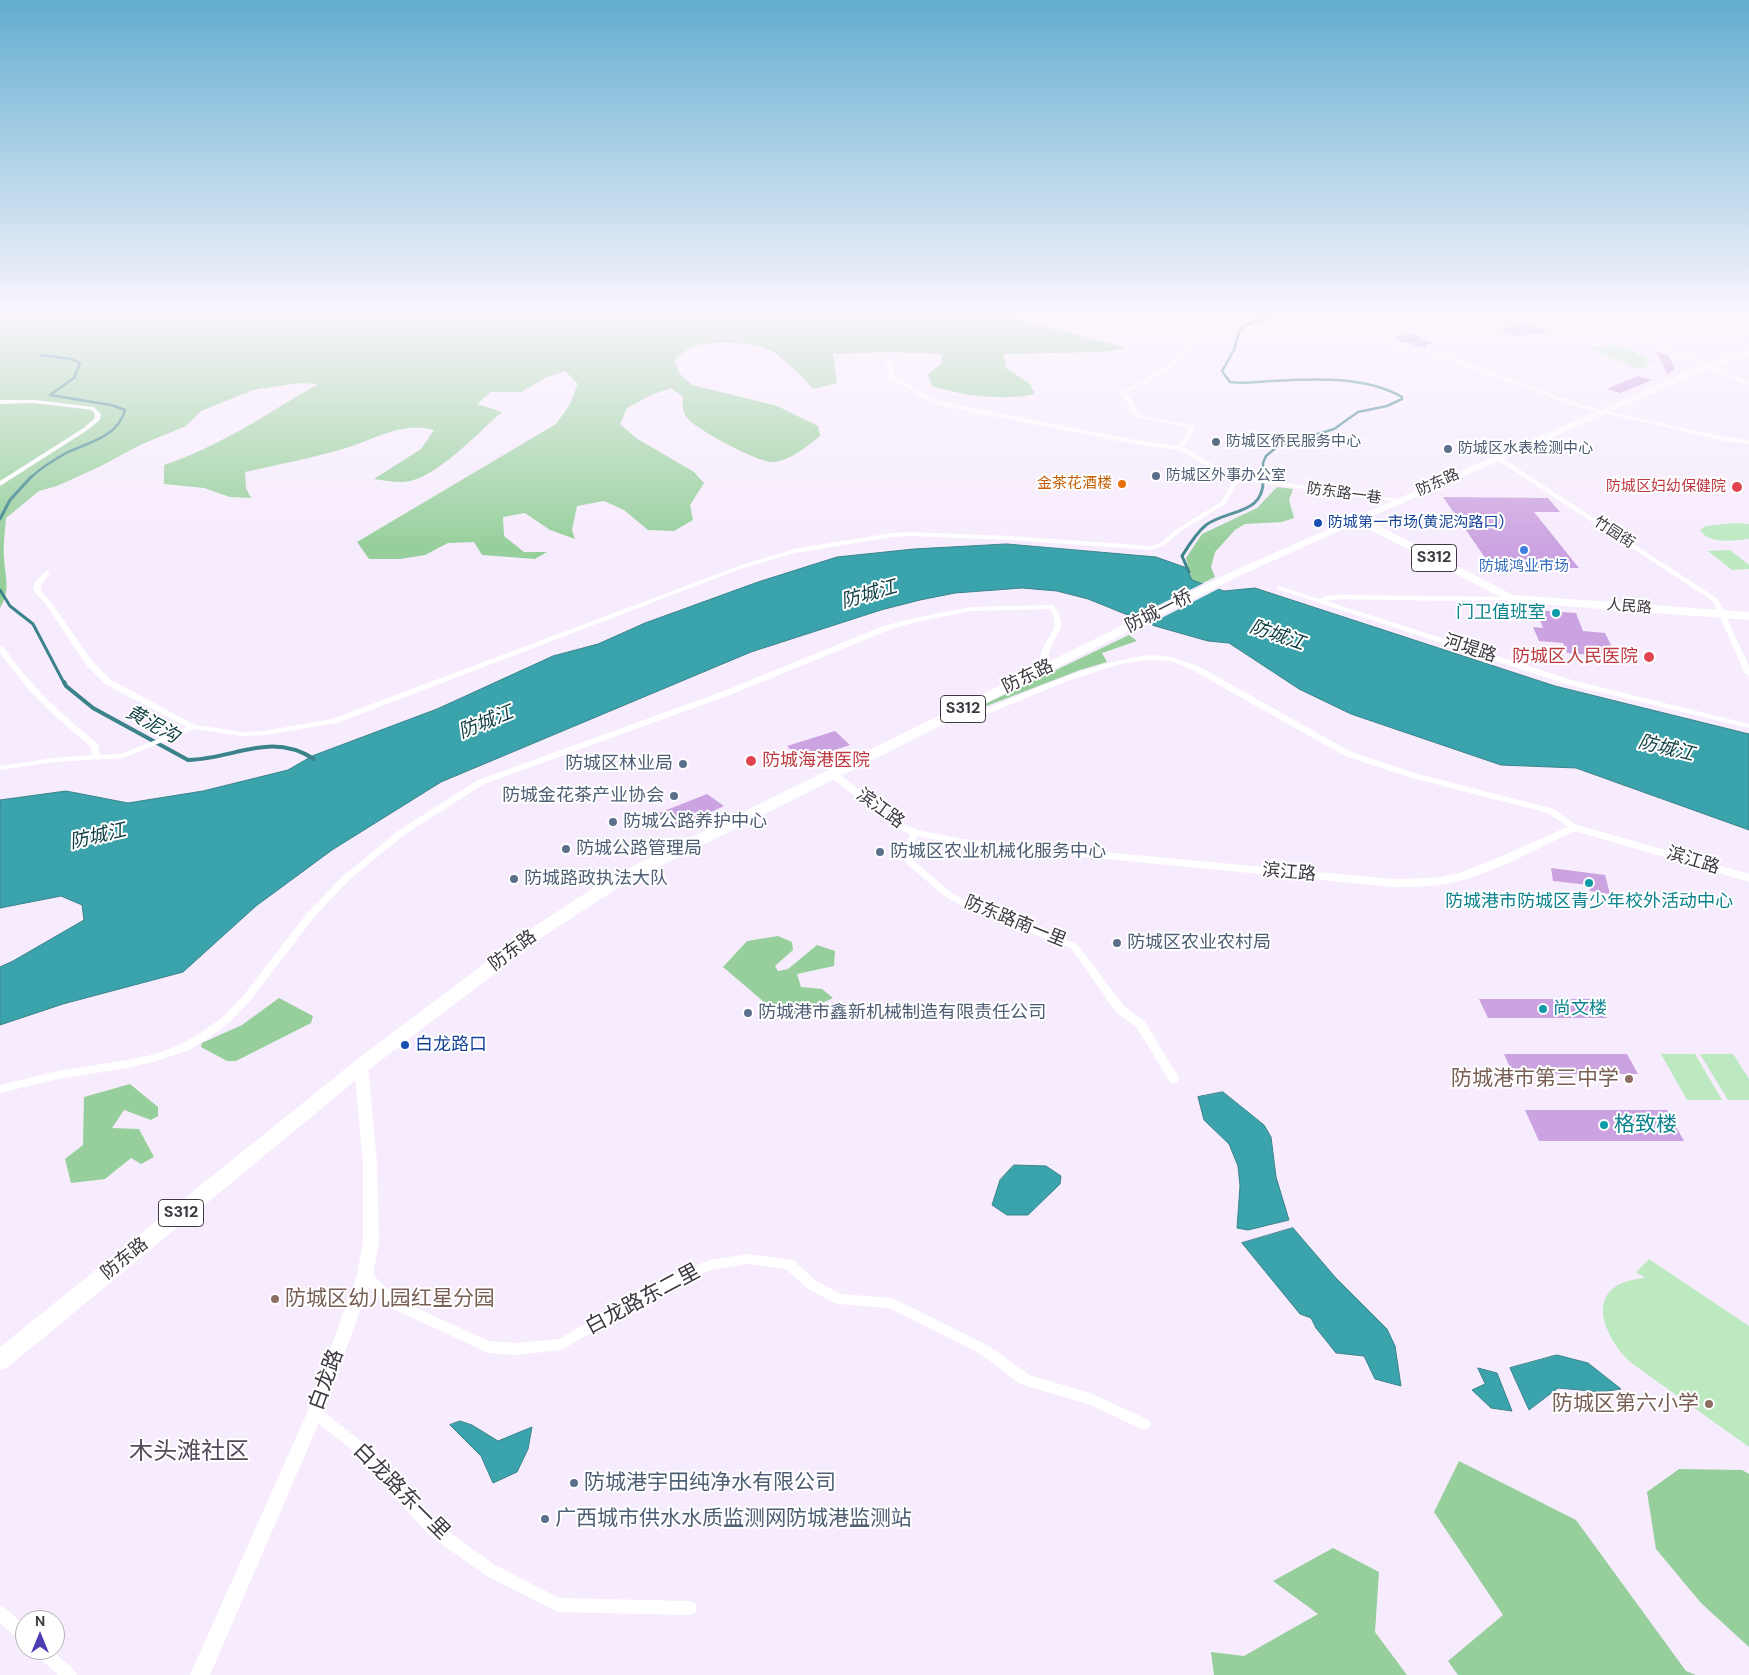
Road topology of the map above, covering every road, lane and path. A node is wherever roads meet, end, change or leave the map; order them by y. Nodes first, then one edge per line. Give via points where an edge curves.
1 (919, 393) edge
2 (1123, 393) edge
3 (1545, 393) edge
4 (1646, 393) edge
5 (0, 402) edge
6 (1603, 412) junction
7 (1032, 422) joint
8 (1749, 442) edge
9 (1181, 448) junction
10 (1498, 458) junction
11 (1237, 478) junction
12 (0, 484) edge
13 (1397, 501) junction
14 (1357, 519) junction
15 (46, 573) dead end
16 (1226, 579) joint
17 (1279, 588) dead end
18 (1510, 598) junction
19 (1320, 600) junction
20 (1723, 615) junction
21 (1749, 616) edge
22 (1092, 646) joint
23 (0, 648) edge
24 (1046, 668) junction
25 (1749, 674) edge
26 (946, 718) junction
27 (1749, 726) edge
28 (192, 727) junction
29 (96, 757) junction
30 (0, 768) edge
31 (834, 774) junction
32 (1574, 827) junction
33 (916, 833) junction
34 (1749, 878) edge
35 (361, 1066) junction
36 (1174, 1079) dead end
37 (0, 1089) edge
38 (364, 1275) junction
39 (0, 1360) edge
40 (316, 1413) junction
41 (1144, 1424) dead end
42 (690, 1608) dead end
43 (0, 1614) edge
44 (15, 1627) edge
45 (52, 1660) edge
46 (69, 1675) edge
47 (200, 1675) edge

1 - 7 street via 930,400
2 - 9 street via 1132,405 1132,411 1140,417 1190,426
3 - 6 street
4 - 6 main road, 防东路
5 - 12 street via 28,401 94,408 98,414 97,420 84,430
6 - 8 street
6 - 10 main road, 防东路
7 - 9 street
9 - 11 street via 1224,474
10 - 13 main road, 防东路
10 - 20 street, 竹园街 via 1716,600
11 - 13 street, 防东路一巷
11 - 28 street via 1222,503 1179,530 1161,546 1136,548 1020,538 908,534 814,546 748,564 334,720 243,734
13 - 14 main road, 防东路
14 - 16 main road, 防东路 / S312
14 - 18 main road, 人民路 / S312
15 - 28 street via 36,590 48,602 90,664 108,682
16 - 22 main road, 防城一桥 / S312
17 - 19 street, 河堤路
18 - 19 street, 人民路 via 1341,597
18 - 20 main road, 人民路 / S312
19 - 27 street, 河堤路 via 1569,682
20 - 21 main road, 人民路 / S312
20 - 25 street
22 - 24 main road, 防东路 / S312
23 - 29 street via 16,672 57,716 95,746
24 - 26 main road, 防东路 / S312
24 - 37 street via 1045,654 1060,619 1052,607 970,609 915,620 886,628 727,693 482,782 446,803 357,868 328,895 233,1014 211,1032 184,1048 154,1058 66,1073
26 - 31 main road, 防东路 / S312
26 - 32 street via 959,722 1094,669 1139,659 1172,659 1197,669 1348,754 1415,776 1551,811
28 - 29 street via 124,756
29 - 30 street
31 - 33 street, 滨江路 via 889,819
31 - 35 main road, 防东路 / S312 via 615,882 538,932
32 - 33 street, 滨江路 via 1469,874 1418,883 963,842
32 - 34 street, 滨江路
33 - 36 street, 防东路南一里 via 907,852 909,861 946,893 975,910 1074,946 1120,1009 1141,1025
35 - 38 street, 白龙路 via 370,1163 371,1242
35 - 39 main road, 防东路 / S312
38 - 40 street, 白龙路
38 - 41 street, 白龙路东二里 via 395,1304 488,1348 516,1349 561,1344 673,1280 710,1265 746,1259 789,1264 812,1285 839,1299 890,1303 985,1350 1025,1380 1090,1398
40 - 42 street, 白龙路东一里 via 358,1447 434,1529 490,1570 558,1605
40 - 47 street, 白龙路
43 - 44 street
45 - 46 street

